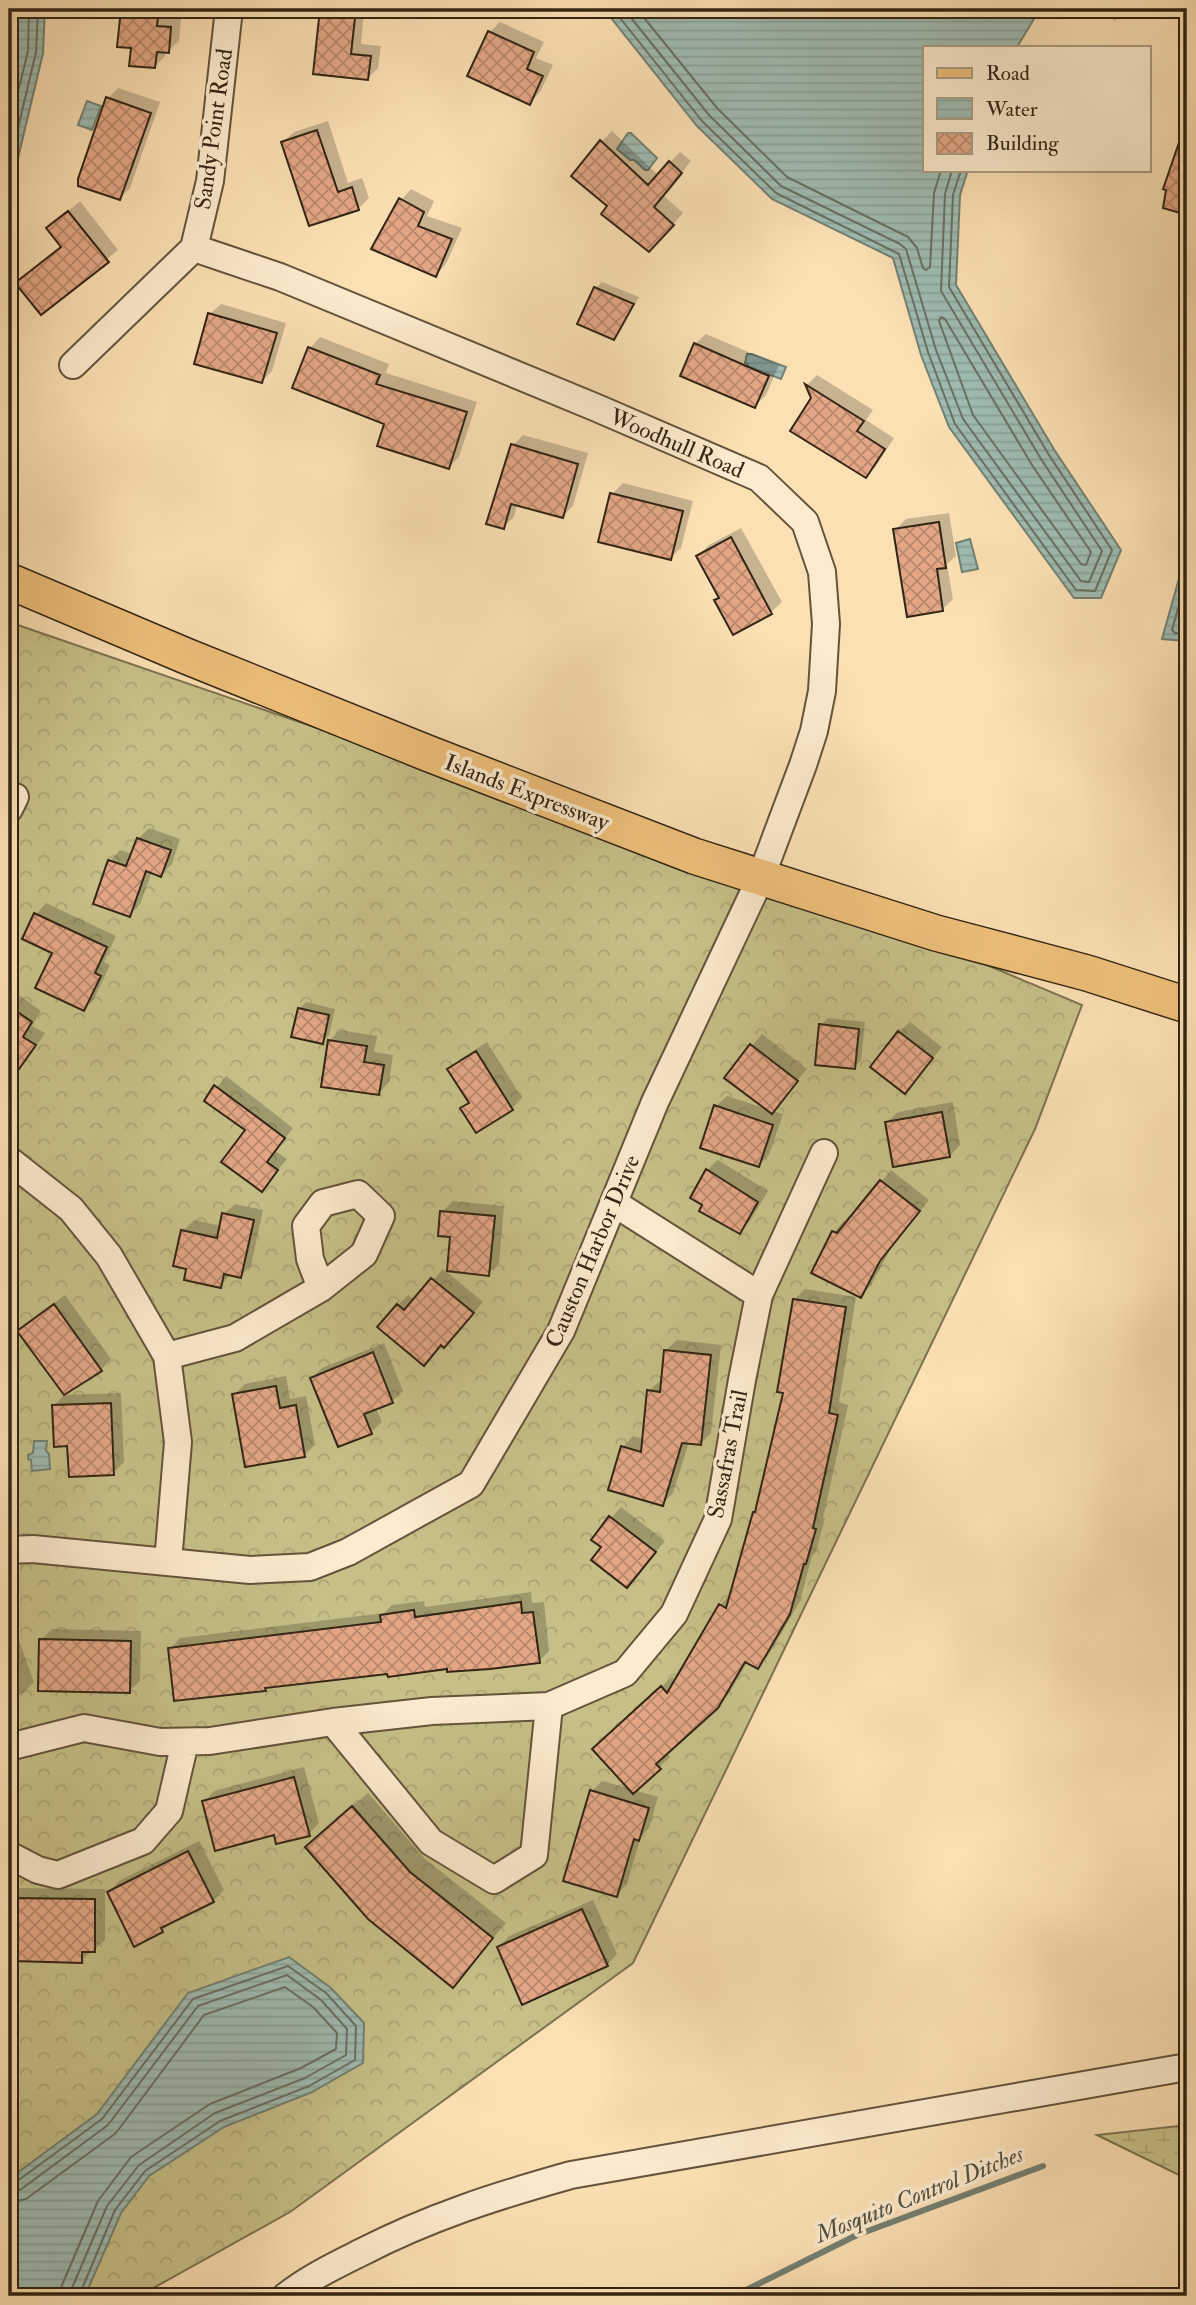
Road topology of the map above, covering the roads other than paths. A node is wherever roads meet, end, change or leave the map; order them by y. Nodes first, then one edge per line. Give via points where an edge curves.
1 (229, 9) edge
2 (194, 248) junction
3 (73, 365) dead end
4 (9, 581) edge
5 (761, 877) junction
6 (1058, 965) junction
7 (1187, 981) edge
8 (1187, 1005) edge
9 (824, 1153) dead end
10 (9, 1160) edge
11 (614, 1203) junction
12 (321, 1289) dead end
13 (759, 1296) junction
14 (167, 1356) junction
15 (9, 1550) edge
16 (168, 1562) junction
17 (549, 1706) junction
18 (333, 1722) junction
19 (185, 1742) junction
20 (9, 1747) edge
21 (9, 1855) edge
22 (1187, 2067) edge
23 (286, 2296) edge

1 - 2 street, Sandy Point Road via 210,181
2 - 3 street
2 - 5 street, Woodhull Road via 280,277 759,478 804,522 822,572 826,624 822,691 803,765
4 - 5 main road, Islands Expressway via 427,754
5 - 6 main road, Islands Expressway via 936,933
5 - 11 street, Causton Harbor Drive via 655,1102
6 - 7 main road, Islands Expressway
6 - 8 main road, Islands Expressway
9 - 13 street, Sassafras Trail
10 - 14 street via 79,1218 109,1256
11 - 13 street
11 - 16 street, Causton Harbor Drive via 561,1331 471,1484 348,1552 310,1567 250,1570
12 - 14 street via 235,1338
13 - 17 street, Sassafras Trail via 718,1519 674,1614 625,1673
14 - 16 street via 178,1442
15 - 16 street, Causton Harbor Drive
17 - 18 street, Sassafras Trail via 432,1711
17 - 18 street via 534,1855 494,1880 431,1842
18 - 19 street, Sassafras Trail
19 - 20 street, Sassafras Trail via 84,1728
19 - 21 street via 169,1811 144,1841 58,1875
22 - 23 street via 571,2175 486,2199 407,2229 308,2279

